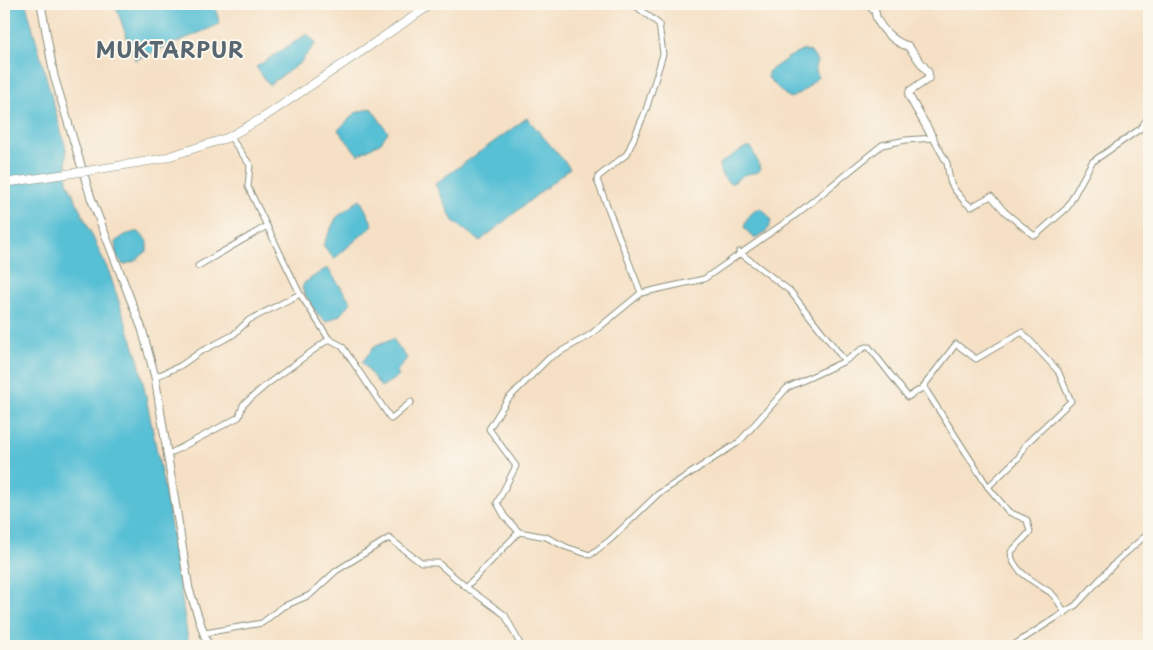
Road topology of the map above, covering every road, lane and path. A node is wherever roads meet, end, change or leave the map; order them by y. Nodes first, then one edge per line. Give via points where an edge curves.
1 (41, 4) edge
2 (432, 4) edge
3 (632, 4) edge
4 (868, 4) edge
5 (1149, 116) edge
6 (227, 138) junction
7 (933, 138) junction
8 (4, 183) edge
9 (267, 226) junction
10 (739, 252) junction
11 (198, 266) dead end
12 (641, 292) junction
13 (300, 294) junction
14 (329, 339) junction
15 (845, 360) junction
16 (156, 377) junction
17 (923, 387) junction
18 (410, 402) dead end
19 (167, 455) junction
20 (988, 487) junction
21 (519, 532) junction
22 (1149, 538) edge
23 (466, 587) junction
24 (1065, 613) junction
25 (205, 634) junction
26 (208, 646) edge
27 (521, 646) edge
28 (1012, 646) edge

1 - 16 street via 54,76 91,198 142,329
2 - 6 main road via 264,117
3 - 12 street via 659,24 663,54 646,110 627,154 597,180
4 - 7 street via 876,11 876,17 891,37 908,46 928,72 929,78 910,91 909,96
5 - 7 street via 1140,129 1092,162 1067,208 1036,235 1005,212 991,196 971,207 964,201 950,181 947,163
6 - 8 main road, bridge via 162,159
6 - 9 street via 231,138 250,164 248,187
7 - 10 street via 882,146 793,217
9 - 11 street
9 - 13 street
10 - 12 street via 704,279
10 - 15 street via 790,291
12 - 21 street via 590,335 549,358 507,400 489,427 516,466 497,503
13 - 14 street
13 - 16 street via 249,320 233,335
14 - 18 street via 342,346 391,419
14 - 19 street via 266,384 243,405 240,417
15 - 17 street via 865,346 869,347 908,397
15 - 21 street via 787,388 739,442 658,494 590,555 546,537
16 - 19 street
17 - 20 street
17 - 20 street via 956,344 976,358 1022,332 1058,371 1071,401 1026,444 1019,457
19 - 25 street via 189,588
20 - 24 street via 1009,512 1027,520 1030,532 1011,552 1012,558 1026,576 1052,594
21 - 23 street
22 - 24 street via 1144,537 1118,560
23 - 25 street via 438,563 421,563 390,538 336,571 310,595 282,607 262,623
23 - 27 street via 505,615
24 - 28 street
25 - 26 street

